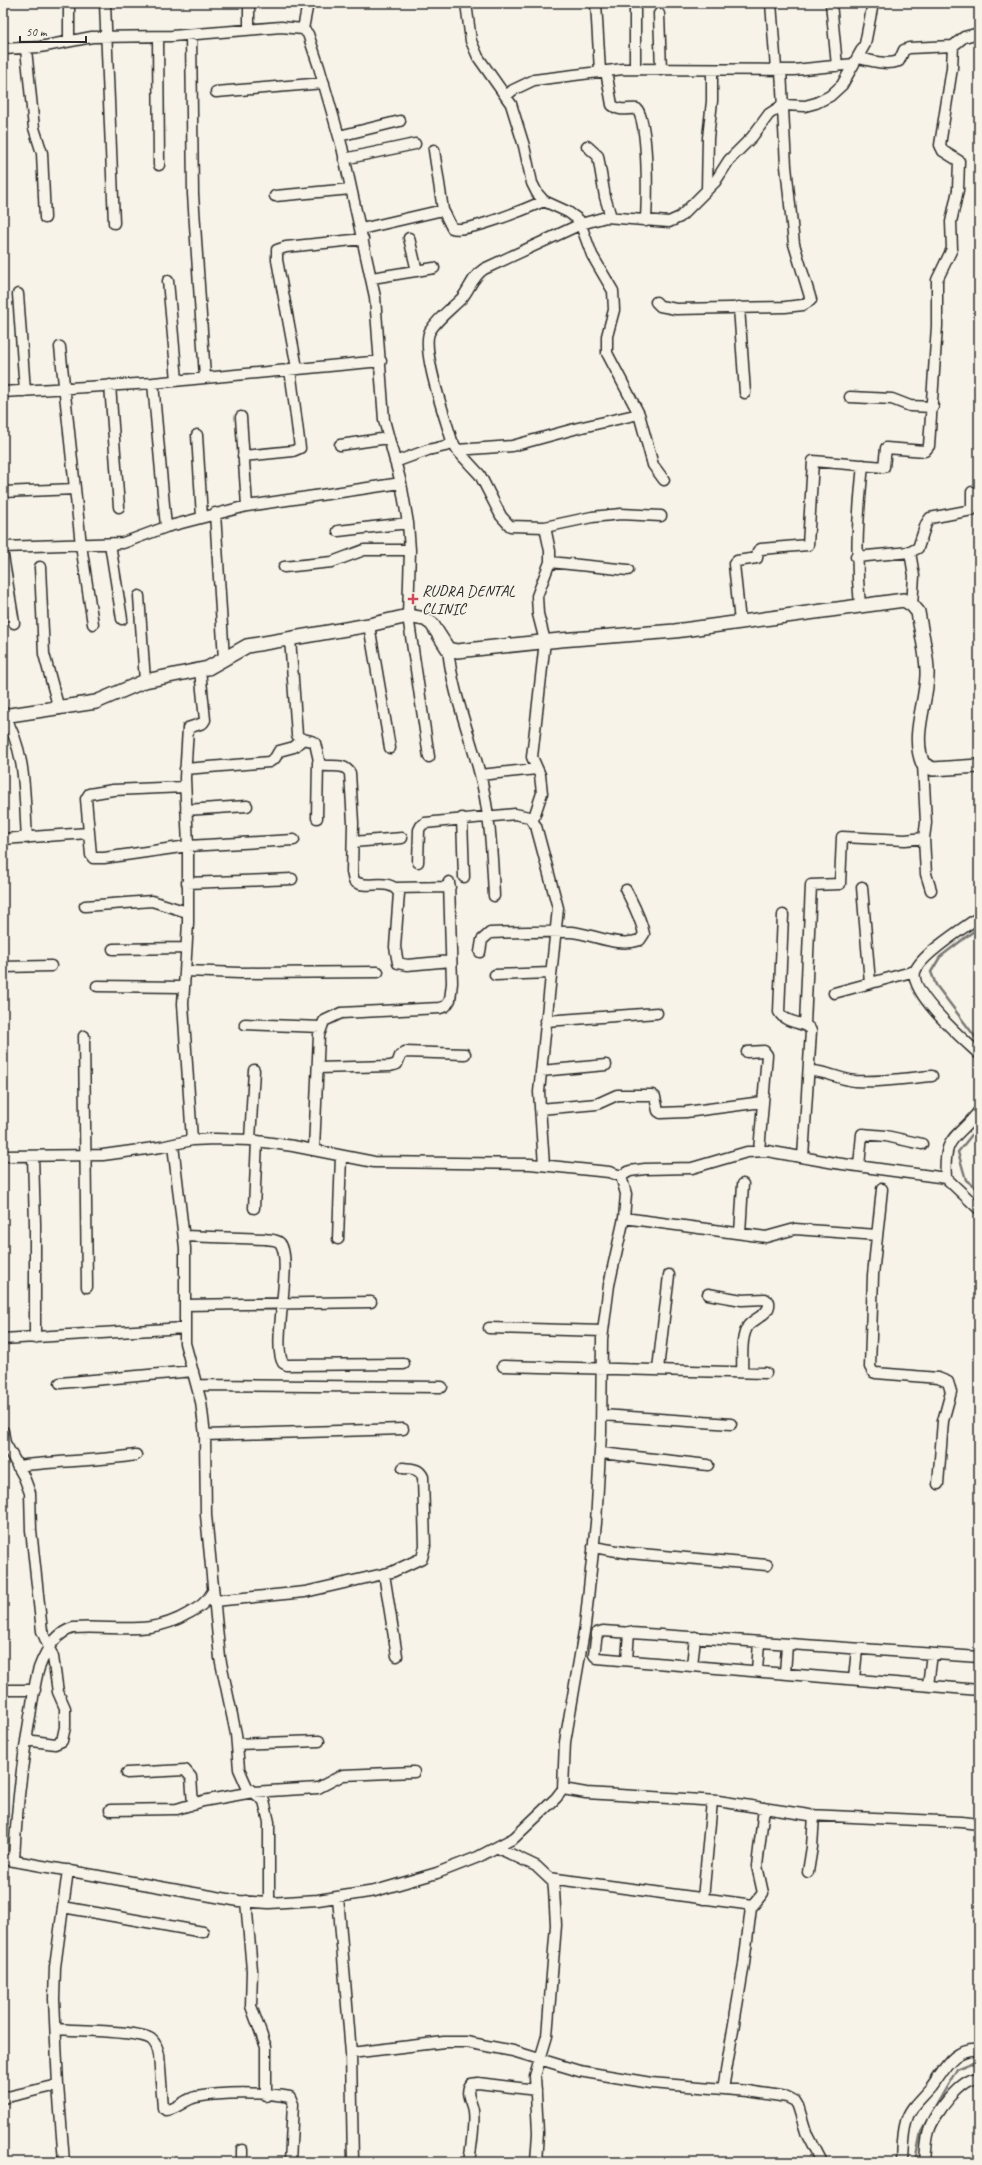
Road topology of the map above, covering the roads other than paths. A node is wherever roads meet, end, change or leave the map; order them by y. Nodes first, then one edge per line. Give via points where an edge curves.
1 (69, 3) edge
2 (105, 3) edge
3 (249, 3) edge
4 (308, 3) edge
5 (466, 3) edge
6 (596, 3) edge
7 (635, 3) edge
8 (771, 3) edge
9 (831, 3) edge
10 (873, 3) edge
11 (658, 14) dead end
12 (249, 30) junction
13 (303, 30) junction
14 (979, 33) edge
15 (191, 35) junction
16 (105, 37) junction
17 (158, 37) junction
18 (68, 41) junction
19 (953, 46) junction
20 (3, 49) edge
21 (26, 49) junction
22 (856, 61) junction
23 (837, 66) junction
24 (635, 69) junction
25 (661, 70) junction
26 (778, 70) junction
27 (603, 71) junction
28 (712, 71) junction
29 (324, 83) junction
30 (216, 92) dead end
31 (506, 96) junction
32 (783, 106) junction
33 (400, 121) dead end
34 (339, 136) junction
35 (415, 144) dead end
36 (587, 146) dead end
37 (434, 150) dead end
38 (344, 159) junction
39 (159, 164) dead end
40 (351, 189) junction
41 (707, 190) junction
42 (275, 196) dead end
43 (544, 201) junction
44 (443, 210) junction
45 (611, 217) junction
46 (45, 218) dead end
47 (646, 221) junction
48 (114, 223) dead end
49 (581, 224) junction
50 (362, 234) junction
51 (409, 238) dead end
52 (434, 268) dead end
53 (417, 271) junction
54 (372, 278) junction
55 (168, 281) dead end
56 (18, 294) dead end
57 (656, 302) dead end
58 (739, 307) junction
59 (60, 347) dead end
60 (381, 361) junction
61 (294, 369) junction
62 (205, 378) junction
63 (177, 380) junction
64 (153, 383) junction
65 (110, 385) junction
66 (63, 388) junction
67 (25, 391) junction
68 (3, 392) edge
69 (745, 393) dead end
70 (850, 397) dead end
71 (933, 407) junction
72 (639, 414) junction
73 (241, 417) dead end
74 (197, 435) dead end
75 (388, 438) junction
76 (340, 444) dead end
77 (456, 447) junction
78 (243, 456) junction
79 (395, 462) junction
80 (863, 465) junction
81 (664, 480) dead end
82 (401, 483) junction
83 (75, 490) junction
84 (3, 492) edge
85 (972, 492) dead end
86 (247, 506) junction
87 (119, 507) dead end
88 (976, 510) edge
89 (215, 513) junction
90 (661, 516) dead end
91 (202, 517) junction
92 (408, 523) junction
93 (166, 527) junction
94 (545, 527) junction
95 (338, 531) dead end
96 (110, 544) junction
97 (82, 545) junction
98 (3, 547) edge
99 (410, 550) junction
100 (910, 552) junction
101 (3, 556) edge
102 (856, 557) junction
103 (550, 562) junction
104 (40, 567) dead end
105 (284, 567) dead end
106 (628, 570) dead end
107 (140, 596) dead end
108 (912, 605) junction
109 (860, 606) junction
110 (408, 616) junction
111 (122, 619) dead end
112 (740, 622) junction
113 (14, 623) dead end
114 (93, 624) dead end
115 (369, 625) junction
116 (290, 638) junction
117 (545, 641) junction
118 (448, 649) junction
119 (224, 659) junction
120 (200, 670) junction
121 (145, 681) junction
122 (59, 709) junction
123 (4, 716) edge
124 (302, 740) junction
125 (390, 748) dead end
126 (429, 757) dead end
127 (318, 762) junction
128 (923, 764) junction
129 (979, 766) edge
130 (185, 769) junction
131 (537, 769) junction
132 (480, 775) junction
133 (185, 787) junction
134 (247, 806) dead end
135 (186, 810) junction
136 (488, 815) junction
137 (317, 818) dead end
138 (462, 818) junction
139 (533, 820) junction
140 (88, 833) junction
141 (26, 838) junction
142 (402, 838) dead end
143 (924, 838) junction
144 (3, 839) edge
145 (294, 840) dead end
146 (353, 842) junction
147 (188, 846) junction
148 (418, 862) dead end
149 (464, 877) dead end
150 (292, 879) dead end
151 (187, 883) junction
152 (862, 887) dead end
153 (396, 888) junction
154 (626, 890) dead end
155 (931, 890) dead end
156 (494, 896) dead end
157 (85, 906) dead end
158 (188, 912) junction
159 (783, 915) dead end
160 (979, 917) edge
161 (555, 932) junction
162 (186, 948) junction
163 (113, 949) dead end
164 (480, 952) dead end
165 (451, 961) junction
166 (51, 966) dead end
167 (3, 967) edge
168 (185, 971) junction
169 (915, 971) junction
170 (378, 972) dead end
171 (550, 973) junction
172 (495, 975) dead end
173 (870, 983) junction
174 (97, 986) dead end
175 (183, 987) junction
176 (834, 993) dead end
177 (657, 1013) dead end
178 (546, 1022) junction
179 (245, 1024) dead end
180 (805, 1026) junction
181 (321, 1027) junction
182 (84, 1036) dead end
183 (747, 1052) dead end
184 (465, 1054) dead end
185 (979, 1054) edge
186 (606, 1065) dead end
187 (318, 1068) junction
188 (254, 1070) dead end
189 (541, 1071) junction
190 (810, 1071) junction
191 (932, 1076) dead end
192 (762, 1102) junction
193 (540, 1109) junction
194 (979, 1111) edge
195 (192, 1140) junction
196 (254, 1141) junction
197 (922, 1144) dead end
198 (173, 1145) junction
199 (314, 1149) junction
200 (759, 1151) junction
201 (3, 1156) edge
202 (32, 1156) junction
203 (84, 1156) junction
204 (341, 1156) junction
205 (803, 1157) junction
206 (544, 1165) junction
207 (859, 1166) junction
208 (621, 1176) junction
209 (946, 1178) junction
210 (743, 1184) dead end
211 (882, 1189) dead end
212 (254, 1208) dead end
213 (979, 1209) edge
214 (624, 1218) junction
215 (740, 1233) junction
216 (877, 1235) junction
217 (184, 1236) junction
218 (338, 1239) dead end
219 (669, 1275) dead end
220 (86, 1287) dead end
221 (708, 1294) dead end
222 (370, 1302) dead end
223 (283, 1304) junction
224 (185, 1305) junction
225 (184, 1328) junction
226 (489, 1328) dead end
227 (603, 1331) junction
228 (35, 1338) junction
229 (3, 1339) edge
230 (404, 1364) dead end
231 (503, 1366) dead end
232 (601, 1367) junction
233 (658, 1369) junction
234 (193, 1371) junction
235 (742, 1372) junction
236 (766, 1373) dead end
237 (60, 1383) dead end
238 (197, 1385) junction
239 (442, 1387) dead end
240 (602, 1415) junction
241 (731, 1424) dead end
242 (403, 1429) dead end
243 (3, 1431) edge
244 (205, 1435) junction
245 (4, 1444) edge
246 (600, 1454) junction
247 (136, 1455) dead end
248 (708, 1465) dead end
249 (17, 1466) junction
250 (403, 1468) dead end
251 (938, 1484) dead end
252 (593, 1547) junction
253 (768, 1564) dead end
254 (384, 1574) junction
255 (213, 1596) junction
256 (629, 1632) junction
257 (695, 1637) junction
258 (583, 1641) junction
259 (759, 1642) junction
260 (596, 1643) junction
261 (787, 1645) junction
262 (49, 1648) junction
263 (857, 1649) junction
264 (932, 1654) junction
265 (397, 1656) dead end
266 (979, 1657) edge
267 (627, 1660) junction
268 (692, 1666) junction
269 (757, 1671) junction
270 (785, 1673) junction
271 (854, 1679) junction
272 (928, 1685) junction
273 (3, 1690) edge
274 (35, 1690) junction
275 (979, 1690) edge
276 (26, 1740) junction
277 (319, 1741) dead end
278 (237, 1744) junction
279 (414, 1772) dead end
280 (127, 1773) dead end
281 (563, 1789) junction
282 (253, 1792) junction
283 (712, 1801) junction
284 (193, 1805) junction
285 (764, 1808) junction
286 (110, 1810) dead end
287 (814, 1815) junction
288 (979, 1824) edge
289 (498, 1848) junction
290 (3, 1859) edge
291 (14, 1861) junction
292 (68, 1870) junction
293 (808, 1872) dead end
294 (549, 1878) junction
295 (338, 1897) junction
296 (703, 1899) junction
297 (246, 1902) junction
298 (269, 1903) junction
299 (753, 1905) junction
300 (63, 1907) junction
301 (202, 1932) dead end
302 (56, 2029) junction
303 (979, 2050) edge
304 (352, 2053) junction
305 (542, 2060) junction
306 (979, 2079) edge
307 (58, 2085) junction
308 (723, 2089) junction
309 (536, 2090) junction
310 (266, 2096) junction
311 (3, 2098) edge
312 (242, 2150) dead end
313 (64, 2162) edge
314 (242, 2162) edge
315 (290, 2162) edge
316 (353, 2162) edge
317 (469, 2162) edge
318 (536, 2162) edge
319 (821, 2162) edge
320 (902, 2162) edge
321 (925, 2162) edge

1 - 18 street
2 - 16 street
3 - 12 street
4 - 13 street
5 - 31 street via 471,41 478,58
6 - 27 street
7 - 24 street
8 - 26 street
9 - 23 street
10 - 22 street via 865,44
11 - 25 street
12 - 13 street via 281,27
12 - 15 street
13 - 29 street via 311,41
14 - 19 street via 964,37
15 - 17 street
15 - 62 street via 193,194
16 - 17 street
16 - 18 street
16 - 48 street
17 - 39 street
18 - 21 street
19 - 22 street via 909,48 904,50 899,61 894,63
19 - 71 street via 940,145 943,151 959,161 959,175 951,222 952,248 937,280
20 - 21 street
21 - 46 street via 34,128 42,153
22 - 23 street
22 - 32 street via 842,85 830,96 805,106
23 - 26 street
24 - 25 street
24 - 27 street
25 - 28 street
26 - 28 street
26 - 32 street
27 - 31 street via 534,80
27 - 47 street via 612,105 619,110 637,109 640,112 647,186
28 - 41 street
29 - 30 street
29 - 34 street
31 - 43 street via 517,124 532,183
32 - 41 street via 763,119 752,137 729,160
32 - 58 street via 794,244 811,300 803,305
33 - 34 street
34 - 38 street
35 - 38 street
36 - 45 street via 598,156
37 - 44 street
38 - 40 street
40 - 42 street
40 - 50 street
41 - 47 street via 680,217 669,222
43 - 44 street via 517,213 460,229 452,228
43 - 49 street via 568,212
44 - 50 street
45 - 47 street
45 - 49 street
49 - 72 street via 592,255 613,291 614,310 607,336 607,353
49 - 77 street via 484,269 477,274 467,292 430,331 426,343
50 - 54 street
50 - 61 street via 277,250
51 - 53 street
52 - 53 street
53 - 54 street
54 - 60 street
55 - 63 street
56 - 67 street
57 - 58 street via 660,306 676,309
58 - 69 street
59 - 66 street
60 - 61 street
60 - 75 street via 382,401
61 - 62 street
61 - 78 street via 300,448
62 - 63 street
63 - 64 street
64 - 65 street
64 - 93 street
65 - 66 street
65 - 87 street
66 - 67 street
66 - 83 street
67 - 68 street
70 - 71 street via 892,399 910,406
71 - 80 street via 929,446 925,451 886,448 884,467
72 - 77 street via 512,446
72 - 81 street via 653,464
73 - 78 street
74 - 91 street
75 - 76 street
75 - 79 street
77 - 79 street via 428,450
77 - 94 street via 480,475 506,523 516,528
78 - 86 street
79 - 82 street
80 - 102 street
80 - 112 street via 813,461 808,545 761,549 757,558 737,561 734,564
82 - 86 street
82 - 92 street
83 - 84 street
83 - 97 street
85 - 88 street
86 - 89 street
88 - 100 street via 930,518 918,548
89 - 91 street
89 - 119 street
90 - 94 street via 609,515
91 - 93 street
92 - 95 street
92 - 99 street
93 - 96 street via 136,539
94 - 103 street
96 - 97 street
96 - 111 street
97 - 98 street
97 - 114 street
99 - 105 street via 364,550 332,562
99 - 110 street
100 - 102 street
100 - 108 street via 914,576
101 - 113 street
102 - 109 street
103 - 106 street
103 - 117 street via 537,596 538,614
104 - 122 street via 44,654
107 - 121 street
108 - 109 street via 904,600
108 - 128 street via 918,612 927,676 918,731
109 - 112 street
110 - 115 street
110 - 118 street via 425,619 432,624
110 - 126 street
112 - 117 street via 675,631
115 - 116 street
115 - 125 street
116 - 119 street via 247,646
116 - 124 street via 296,730
117 - 118 street via 464,651
117 - 131 street via 532,757
118 - 132 street via 453,685
119 - 120 street
120 - 121 street
120 - 130 street via 205,720 188,728
121 - 122 street via 96,702
122 - 123 street
123 - 141 street via 14,731 21,756
124 - 127 street via 315,743
124 - 130 street via 294,747 279,751 269,762
127 - 137 street
127 - 146 street via 323,766 342,766 348,770 353,808
128 - 129 street via 933,769
128 - 143 street via 926,823
130 - 133 street
131 - 132 street
131 - 139 street via 542,792
132 - 136 street
133 - 135 street
133 - 140 street via 113,790 89,794 86,799
134 - 135 street
135 - 147 street
136 - 138 street
136 - 139 street via 515,814
136 - 156 street
138 - 148 street via 425,823 421,826
138 - 149 street
139 - 161 street via 557,898 558,917
140 - 141 street
140 - 147 street via 91,855 97,858
141 - 144 street
142 - 146 street
143 - 155 street via 926,874
143 - 180 street via 905,840 842,837 840,884 812,885
145 - 147 street
146 - 153 street via 354,881
147 - 151 street
150 - 151 street
151 - 158 street
152 - 173 street
153 - 165 street via 449,885
153 - 165 street via 399,893 395,947 398,963 407,965
154 - 161 street via 644,934 640,940 619,942 585,934
157 - 158 street via 152,902
158 - 162 street
159 - 180 street via 779,1012 786,1019
160 - 169 street via 944,942 920,963
161 - 164 street via 490,933 482,940
161 - 171 street
162 - 163 street
162 - 168 street
165 - 181 street via 451,992 446,1006 341,1013 324,1020
166 - 167 street
168 - 170 street
168 - 175 street
169 - 173 street
169 - 185 street via 917,985 923,996
171 - 172 street
171 - 178 street
173 - 176 street
174 - 175 street
175 - 195 street
177 - 178 street
178 - 189 street
179 - 181 street
180 - 190 street via 811,1031
181 - 187 street
182 - 203 street
183 - 192 street via 764,1051 767,1055
184 - 187 street via 405,1052 397,1064 390,1066
186 - 189 street
187 - 199 street
188 - 196 street
189 - 193 street
190 - 191 street via 821,1071 844,1080 857,1081
190 - 205 street
192 - 193 street via 665,1113 658,1111 655,1097 652,1095 617,1095 597,1104
192 - 200 street
193 - 206 street
194 - 209 street via 948,1144 945,1151
195 - 196 street
195 - 198 street
196 - 199 street
196 - 212 street
197 - 207 street via 862,1134
198 - 203 street via 121,1154
198 - 217 street
199 - 204 street
200 - 205 street
200 - 208 street via 692,1168 645,1169 630,1171
201 - 202 street
202 - 203 street
202 - 228 street
203 - 220 street
204 - 206 street via 380,1163
204 - 218 street
205 - 207 street
206 - 208 street via 609,1172
207 - 209 street
208 - 214 street via 626,1194
209 - 213 street
210 - 215 street
211 - 216 street
214 - 215 street
214 - 227 street via 609,1286
215 - 216 street via 770,1237 795,1229
216 - 251 street via 870,1367 876,1373 938,1378 946,1380 949,1384 950,1397 944,1421
217 - 223 street via 270,1240 279,1243 283,1254
217 - 224 street
219 - 233 street
221 - 235 street via 742,1300 765,1298 770,1302 767,1311 746,1330
222 - 223 street
223 - 224 street
223 - 230 street via 279,1351 283,1363 287,1365
224 - 225 street
225 - 228 street
225 - 234 street via 185,1343
226 - 227 street
227 - 232 street
228 - 229 street
231 - 232 street
232 - 233 street
232 - 240 street
233 - 235 street
234 - 237 street
234 - 238 street
235 - 236 street
238 - 239 street
238 - 244 street
240 - 241 street
240 - 246 street
242 - 244 street
243 - 245 street
244 - 255 street via 205,1498
245 - 249 street
246 - 248 street
246 - 252 street
247 - 249 street via 94,1461 62,1460
249 - 262 street via 27,1482 30,1493 31,1530 41,1624
250 - 254 street via 416,1469 423,1477 425,1552 417,1562
252 - 253 street via 629,1553
252 - 258 street
254 - 255 street via 295,1593
254 - 265 street
255 - 262 street via 205,1604 171,1623 147,1629 73,1628 59,1635
255 - 278 street via 222,1673
256 - 257 street
256 - 260 street via 600,1631 597,1633
256 - 267 street
257 - 259 street
257 - 268 street
258 - 260 street
258 - 281 street via 565,1742
259 - 261 street
259 - 269 street
260 - 267 street via 594,1655 597,1658
261 - 263 street
261 - 270 street
262 - 274 street via 39,1668
262 - 276 street via 56,1672 58,1692 65,1708 64,1738 55,1744
263 - 264 street
263 - 271 street
264 - 266 street
264 - 272 street
267 - 268 street
268 - 269 street
269 - 270 street
270 - 271 street
271 - 272 street
272 - 275 street
273 - 274 street
274 - 276 street
276 - 291 street via 18,1798
277 - 278 street
278 - 282 street via 242,1779
279 - 282 street via 352,1773 337,1777 318,1788
280 - 284 street via 185,1770 190,1776
281 - 283 street via 586,1793
281 - 289 street via 525,1828
282 - 284 street
282 - 298 street via 264,1801 269,1822
283 - 285 street
283 - 296 street
284 - 286 street via 166,1810
285 - 287 street
285 - 299 street via 757,1866 759,1880 764,1888
287 - 288 street
287 - 293 street
289 - 294 street via 536,1866
289 - 295 street via 437,1873 375,1891
290 - 291 street
291 - 292 street
292 - 297 street
292 - 300 street
294 - 296 street
294 - 305 street via 554,1890 556,1925 547,2036
295 - 298 street
295 - 304 street
296 - 299 street
297 - 298 street
297 - 310 street via 252,1970 251,2006 266,2047
299 - 308 street
300 - 301 street
300 - 302 street via 55,1967
302 - 307 street
302 - 310 street via 136,2035 150,2039 158,2048 160,2055 162,2108 166,2110 197,2096
303 - 320 street via 964,2051 954,2057 912,2109 905,2123
304 - 305 street via 444,2042 466,2042 513,2051
304 - 316 street
305 - 308 street via 579,2071 629,2080
305 - 309 street via 536,2076
306 - 321 street via 972,2078 963,2084 932,2122
307 - 311 street
307 - 313 street
308 - 319 street via 792,2098 798,2106 807,2135
309 - 317 street via 471,2084 469,2100 473,2116
309 - 318 street
310 - 315 street via 293,2100
312 - 314 street

